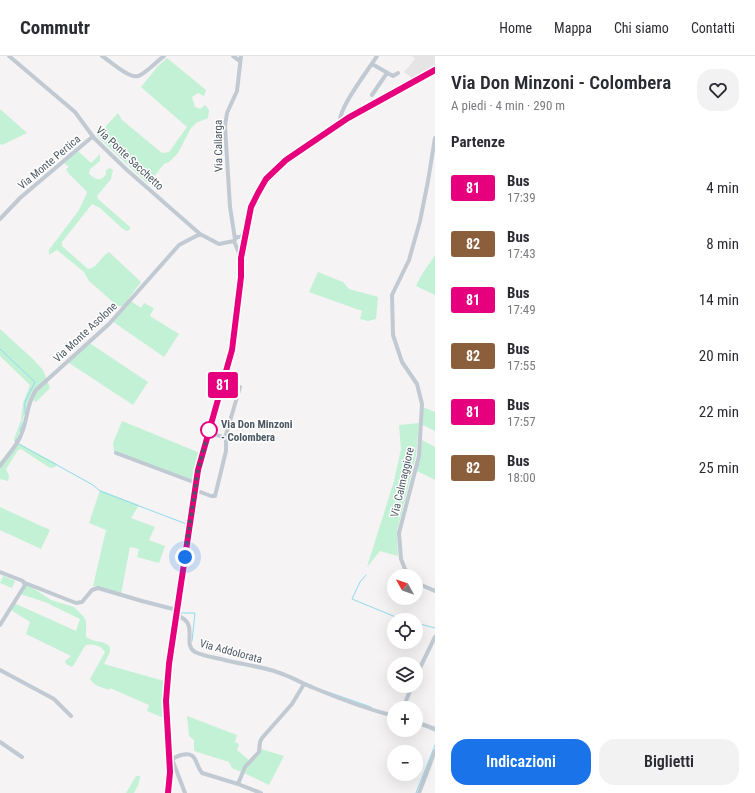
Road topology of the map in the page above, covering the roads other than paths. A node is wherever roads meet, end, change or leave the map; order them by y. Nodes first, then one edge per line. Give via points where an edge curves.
1 (9, 56) edge
2 (102, 56) edge
3 (164, 56) edge
4 (233, 56) edge
5 (240, 56) edge
6 (377, 56) edge
7 (240, 61) junction
8 (372, 64) junction
9 (435, 70) edge
10 (387, 73) junction
11 (398, 73) dead end
12 (372, 95) dead end
13 (340, 123) junction
14 (92, 137) junction
15 (435, 138) edge
16 (0, 219) edge
17 (200, 234) junction
18 (238, 240) junction
19 (241, 258) junction
20 (240, 387) dead end
21 (208, 432) junction
22 (225, 438) junction
23 (116, 454) dead end
24 (0, 466) edge
25 (196, 483) junction
26 (195, 490) junction
27 (405, 569) edge
28 (0, 572) edge
29 (25, 583) junction
30 (423, 586) edge
31 (435, 591) edge
32 (177, 610) junction
33 (176, 615) junction
34 (0, 625) edge
35 (435, 637) edge
36 (423, 662) edge
37 (0, 670) edge
38 (304, 684) junction
39 (387, 714) edge
40 (72, 716) dead end
41 (423, 725) edge
42 (435, 729) edge
43 (0, 742) edge
44 (435, 751) edge
45 (22, 757) dead end
46 (171, 759) junction
47 (238, 784) junction
48 (168, 793) edge
49 (185, 793) edge
50 (261, 793) edge
51 (418, 793) edge

1 - 14 street, Via Ponte Sacchetto via 75,112
2 - 3 street via 134,77 140,76
4 - 7 street
5 - 7 street, Via Callarga
6 - 8 street
7 - 18 street, Via Callarga via 237,91 227,113 225,126 230,207 234,232
8 - 10 street
8 - 13 street via 342,112
9 - 13 street
10 - 11 street via 393,76
10 - 12 street
13 - 18 street via 286,160 271,174 261,186 249,213 246,230
14 - 16 street, Via Monte Pertica via 20,198
14 - 17 street, Via Ponte Sacchetto
15 - 27 street, Via Calmaggiore via 428,181 409,260 392,295 393,335 402,362 417,384 422,404 419,456 399,533 401,559
17 - 18 street, Via Ponte Sacchetto via 219,244
17 - 24 street, Via Monte Asolone via 179,245 109,324 36,390 20,439
18 - 19 street, Via Callarga
18 - 19 street, Via Ponte Sacchetto via 240,247 243,245
19 - 21 street via 232,350
20 - 22 street
21 - 22 street
21 - 25 street
22 - 26 street via 226,451 215,496
23 - 25 street
25 - 26 street
26 - 32 street
28 - 29 street
29 - 32 street via 76,603 82,602 92,590 98,588
29 - 34 street
30 - 31 street
32 - 33 street
33 - 38 street, Via Addolorata via 188,623 192,650 209,657 278,672
33 - 46 street via 166,692
35 - 36 street
37 - 40 street via 54,699
38 - 39 street
38 - 47 street via 292,704 262,738 259,752 245,767
41 - 42 street
43 - 45 street
44 - 51 street
46 - 47 street via 191,754 202,773
46 - 48 street
46 - 49 street
47 - 50 street

